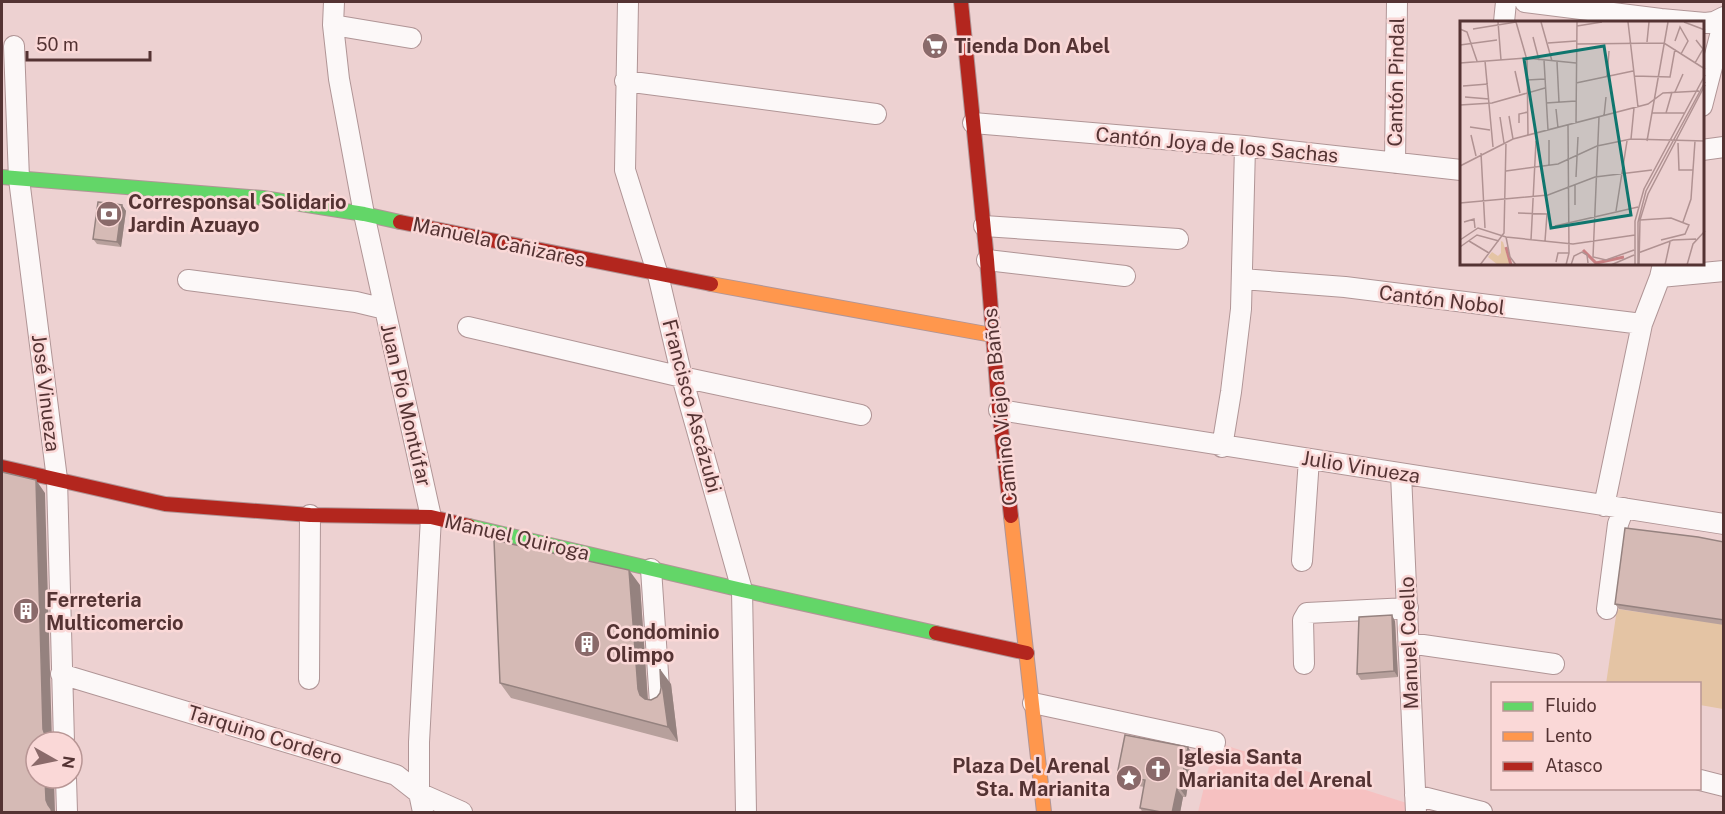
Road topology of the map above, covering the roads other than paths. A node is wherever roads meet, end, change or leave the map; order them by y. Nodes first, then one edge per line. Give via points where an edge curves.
1 (334, 2) edge
2 (628, 2) edge
3 (961, 2) edge
4 (1397, 2) edge
5 (1506, 2) edge
6 (1525, 2) edge
7 (1724, 19) edge
8 (1504, 21) edge
9 (1690, 21) edge
10 (1704, 22) edge
11 (333, 25) junction
12 (411, 38) dead end
13 (14, 45) dead end
14 (625, 81) junction
15 (1704, 98) edge
16 (876, 114) dead end
17 (973, 123) junction
18 (1245, 146) junction
19 (1724, 147) edge
20 (1704, 150) edge
21 (1395, 163) junction
22 (1460, 170) edge
23 (10, 178) edge
24 (364, 214) junction
25 (984, 226) junction
26 (1178, 239) dead end
27 (987, 260) junction
28 (1662, 271) edge
29 (1724, 271) edge
30 (658, 274) junction
31 (1125, 276) dead end
32 (1242, 279) junction
33 (188, 280) dead end
34 (385, 309) junction
35 (1642, 324) junction
36 (468, 327) dead end
37 (992, 335) junction
38 (682, 377) junction
39 (999, 410) junction
40 (861, 415) dead end
41 (1222, 447) junction
42 (1309, 459) junction
43 (2, 466) edge
44 (1401, 474) junction
45 (57, 479) junction
46 (1604, 506) junction
47 (1624, 508) junction
48 (310, 515) junction
49 (431, 517) junction
50 (1724, 524) edge
51 (1302, 561) dead end
52 (651, 569) junction
53 (742, 590) junction
54 (1408, 608) junction
55 (1607, 609) dead end
56 (1409, 643) junction
57 (1027, 653) junction
58 (1304, 664) dead end
59 (1554, 664) dead end
60 (61, 674) junction
61 (309, 679) dead end
62 (660, 703) edge
63 (1033, 703) junction
64 (63, 730) edge
65 (1213, 752) dead end
66 (1701, 780) edge
67 (1724, 786) edge
68 (67, 790) edge
69 (419, 793) junction
70 (1415, 804) edge
71 (68, 813) edge
72 (423, 813) edge
73 (462, 813) edge
74 (746, 813) edge
75 (1044, 813) edge
76 (1482, 813) edge

1 - 11 street, Juan Pío Montúfar
2 - 14 street, Francisco Ascázubi
3 - 17 street, Camino Viejo a Baños
4 - 21 street, Cantón Pindal
5 - 8 street
6 - 9 street
7 - 10 street
7 - 15 street
11 - 12 street
11 - 24 street, Juan Pío Montúfar via 337,71
13 - 23 street, José Vinueza
14 - 16 street
14 - 30 street, Francisco Ascázubi via 625,170
17 - 18 street, Cantón Joya de los Sachas
17 - 25 street, Camino Viejo a Baños
18 - 21 street, Cantón Joya de los Sachas
18 - 32 street
19 - 20 street
21 - 22 street, Cantón Joya de los Sachas
23 - 24 street, Manuela Cañizares via 262,198
23 - 45 street, José Vinueza
24 - 30 street, Manuela Cañizares
24 - 34 street, Juan Pío Montúfar
25 - 26 street
25 - 27 street, Camino Viejo a Baños
27 - 31 street
27 - 37 street, Camino Viejo a Baños
28 - 29 street
28 - 35 street
30 - 37 street, Manuela Cañizares
30 - 38 street, Francisco Ascázubi
32 - 35 street, Cantón Nobol via 1345,287
32 - 41 street via 1236,357
33 - 34 street
34 - 49 street, Juan Pío Montúfar
35 - 46 street
36 - 38 street
37 - 39 street, Camino Viejo a Baños
38 - 40 street
38 - 53 street, Francisco Ascázubi
39 - 41 street, Julio Vinueza
39 - 57 street, Camino Viejo a Baños
41 - 42 street, Julio Vinueza
42 - 44 street, Julio Vinueza
42 - 51 street
43 - 45 street, Manuel Quiroga
44 - 46 street, Julio Vinueza
44 - 54 street, Manuel Coello
45 - 48 street, Manuel Quiroga via 165,504
45 - 60 street, José Vinueza
46 - 47 street, Julio Vinueza
47 - 50 street, Julio Vinueza
47 - 55 street via 1618,524
48 - 49 street, Manuel Quiroga
48 - 61 street
49 - 52 street, Manuel Quiroga
49 - 69 street, Juan Pío Montúfar
52 - 53 street, Manuel Quiroga
52 - 62 street
53 - 57 street, Manuel Quiroga
53 - 74 street, Francisco Ascázubi
54 - 56 street, Manuel Coello
54 - 58 street via 1308,613 1303,620
56 - 59 street
56 - 70 street, Manuel Coello
57 - 63 street, Camino Viejo a Baños
60 - 64 street, José Vinueza
60 - 69 street, Tarquino Cordero via 396,775
63 - 65 street via 1215,742
63 - 75 street, Camino Viejo a Baños
66 - 67 street
68 - 71 street
69 - 72 street, Juan Pío Montúfar
69 - 73 street, Tarquino Cordero
70 - 76 street

